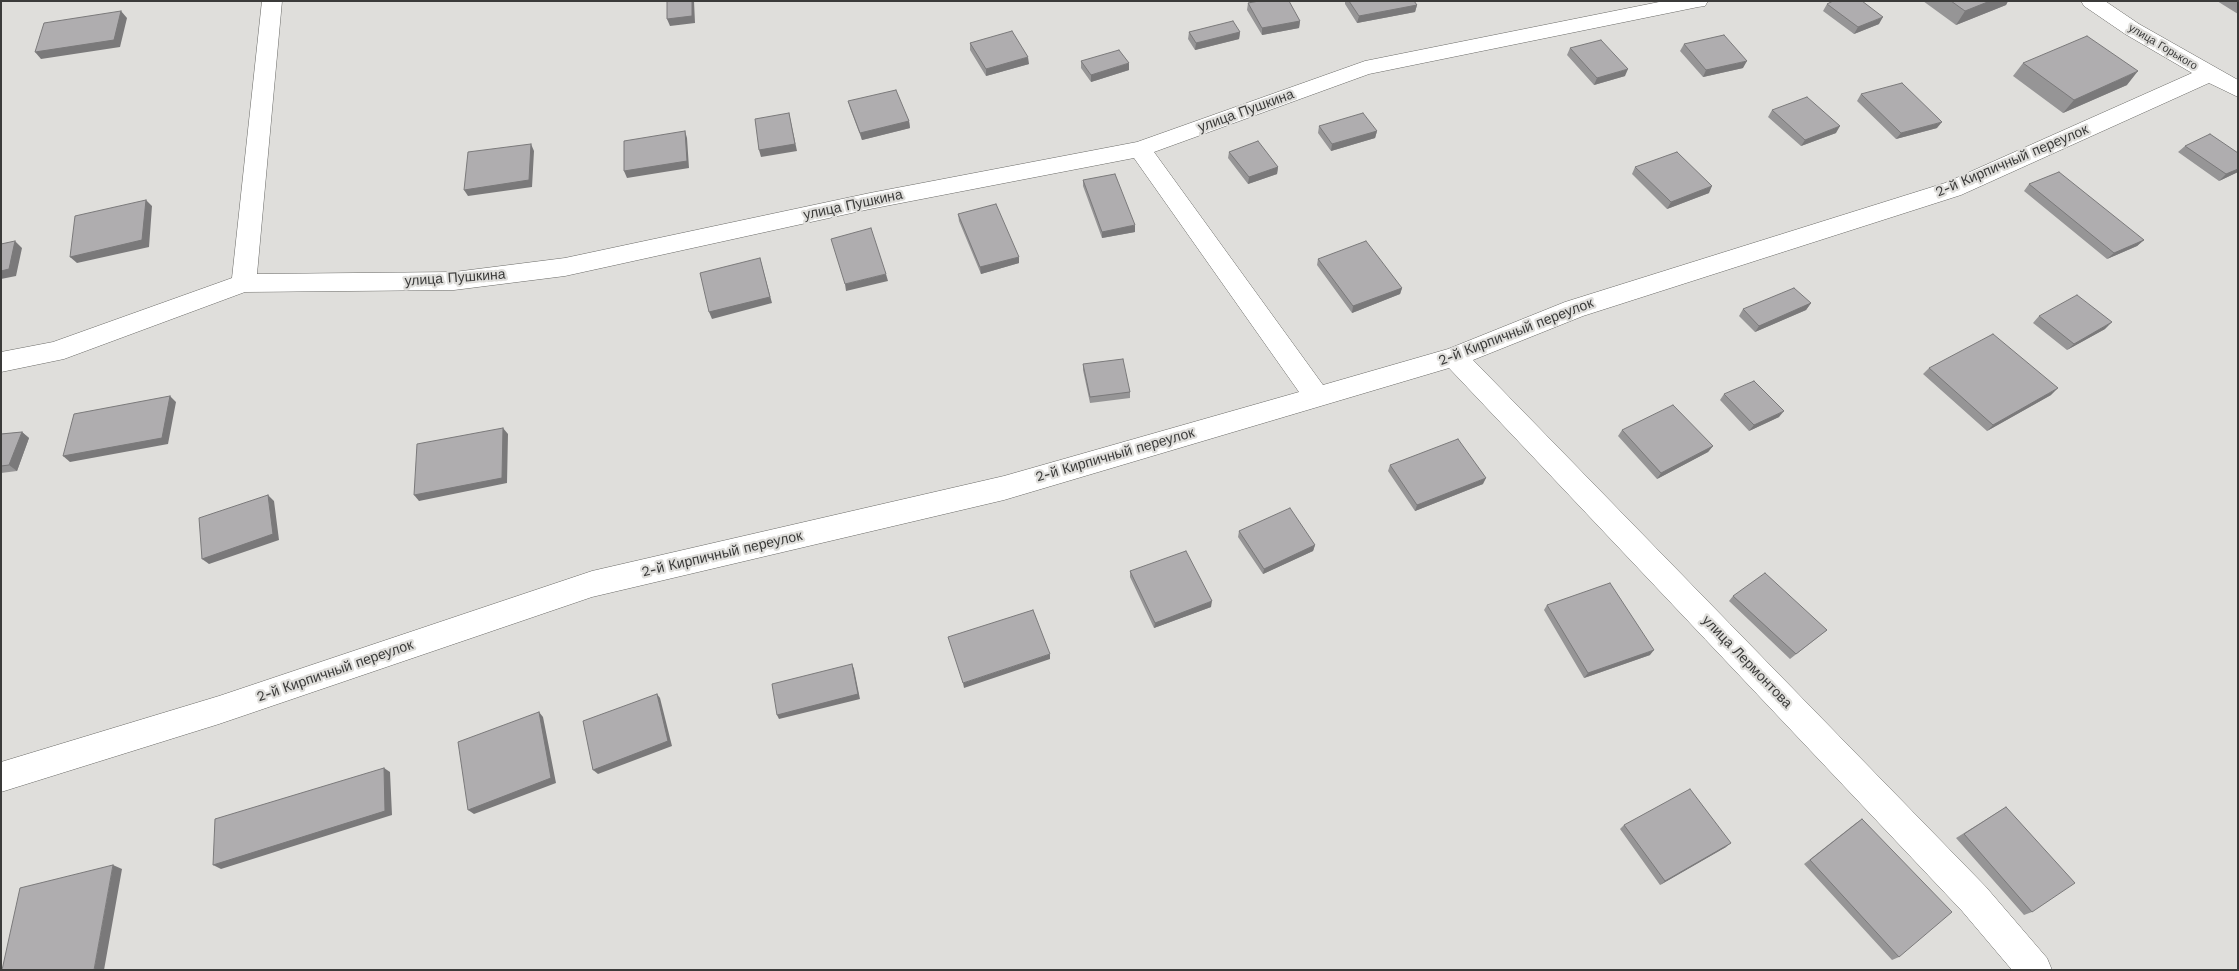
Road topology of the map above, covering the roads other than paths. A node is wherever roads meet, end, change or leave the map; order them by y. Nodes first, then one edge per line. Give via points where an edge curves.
1 (272, 1) edge
2 (1698, 1) edge
3 (2091, 1) edge
4 (2209, 74) junction
5 (2238, 90) edge
6 (1140, 149) junction
7 (244, 284) junction
8 (1454, 357) junction
9 (1, 362) edge
10 (1316, 396) junction
11 (1, 778) edge
12 (2035, 970) edge

1 - 7 street
2 - 6 street, улица Пушкина via 1364,68
3 - 4 street, улица Горького
4 - 5 street, улица Горького
4 - 8 street, 2-й Кирпичный переулок via 1953,189 1574,309
6 - 7 street, улица Пушкина via 870,201 565,267 454,281
6 - 10 street
7 - 9 street, улица Пушкина via 55,352
8 - 10 street, 2-й Кирпичный переулок
8 - 12 street, улица Лермонтова via 1968,892
10 - 11 street, 2-й Кирпичный переулок via 1004,488 592,584 219,710

